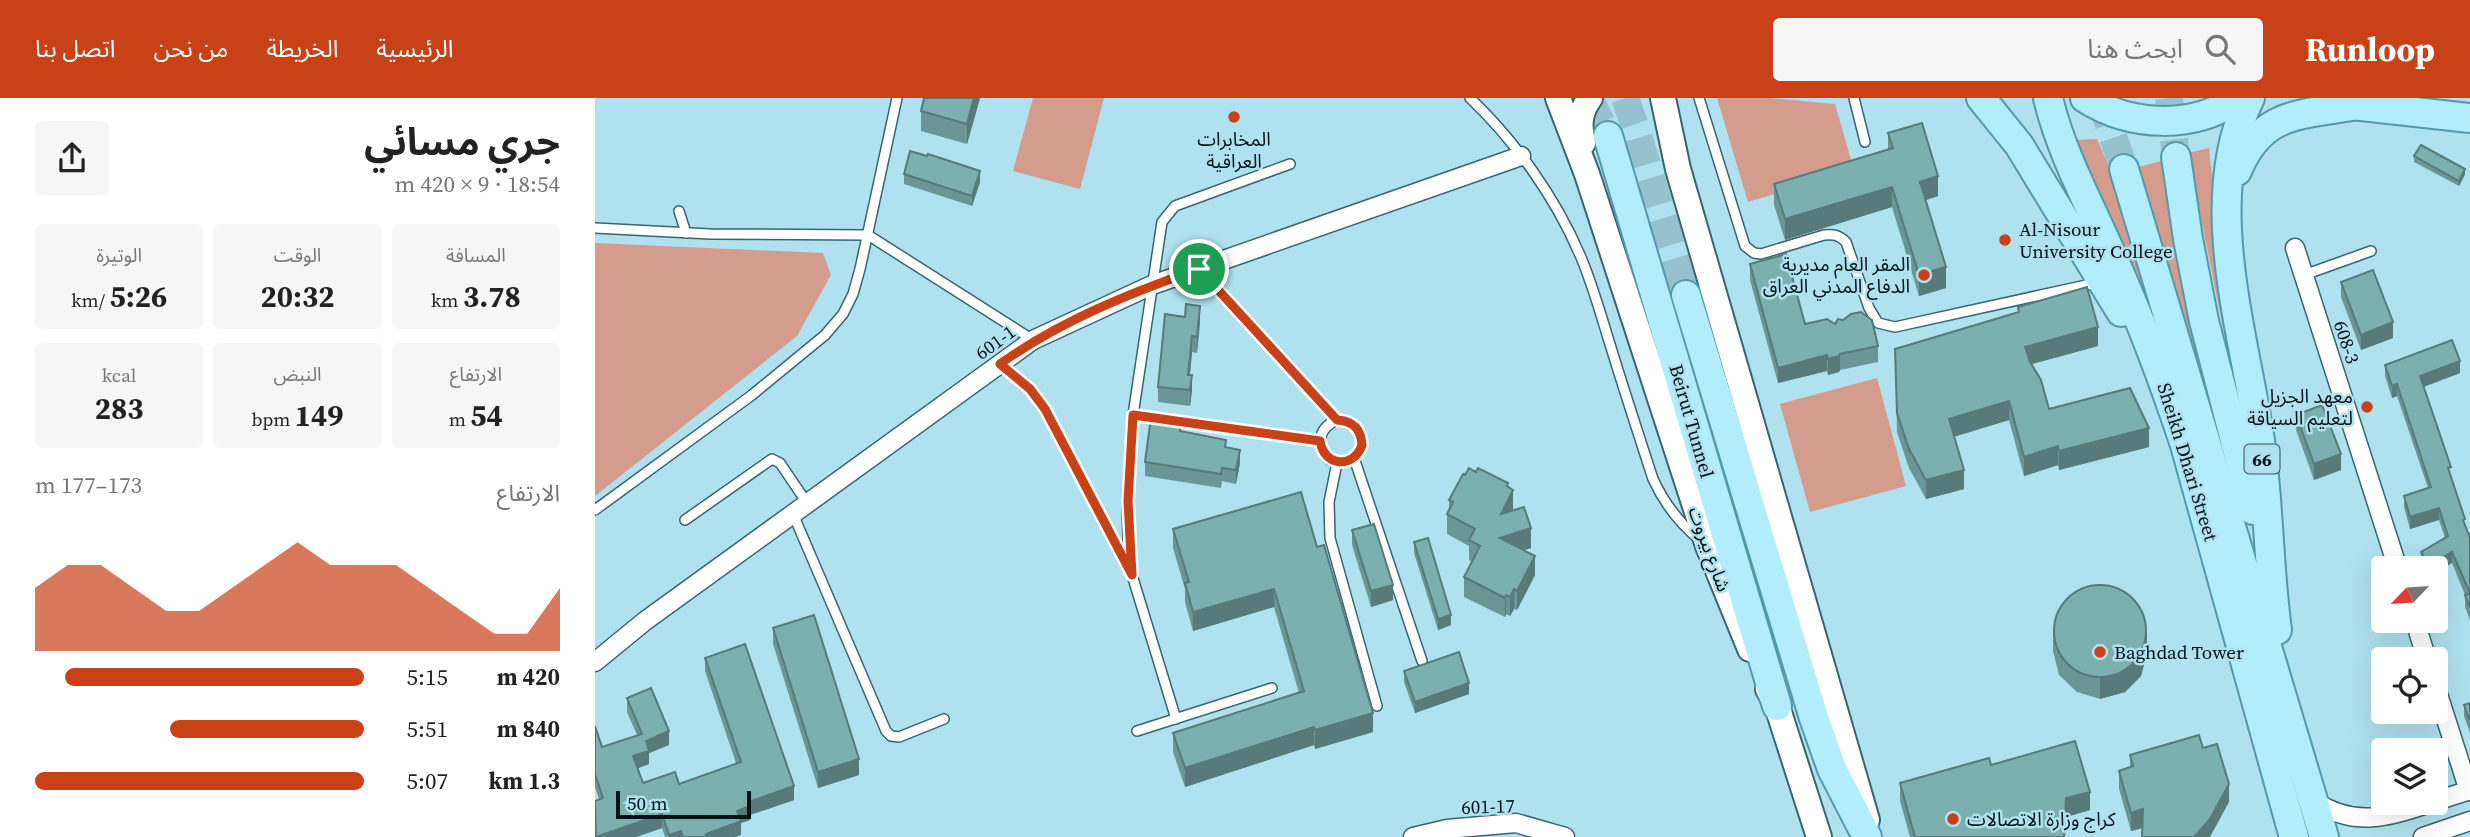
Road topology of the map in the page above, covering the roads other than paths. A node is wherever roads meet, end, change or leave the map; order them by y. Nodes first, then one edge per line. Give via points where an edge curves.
1 (897, 98) edge
2 (1471, 98) edge
3 (1558, 98) edge
4 (1590, 98) edge
5 (1648, 98) edge
6 (1663, 98) edge
7 (1699, 98) edge
8 (1854, 98) edge
9 (1981, 98) edge
10 (2035, 98) edge
11 (2048, 98) edge
12 (2251, 98) edge
13 (2304, 98) edge
14 (2089, 101) edge
15 (2344, 102) edge
16 (2230, 103) edge
17 (2470, 118) edge
18 (1608, 136) tunnel mouth
19 (1865, 142) dead end
20 (1521, 156) junction
21 (2176, 157) tunnel mouth
22 (1290, 164) dead end
23 (2073, 166) junction
24 (1678, 169) junction
25 (2124, 169) tunnel mouth
26 (1587, 174) junction
27 (2227, 196) junction
28 (680, 211) dead end
29 (595, 229) edge
30 (686, 233) junction
31 (868, 235) junction
32 (2295, 248) dead end
33 (2371, 251) dead end
34 (1199, 269) junction
35 (2304, 275) junction
36 (2102, 282) junction
37 (1152, 285) junction
38 (1686, 295) tunnel mouth
39 (1033, 340) junction
40 (1000, 364) junction
41 (2167, 390) junction
42 (1133, 415) junction
43 (1337, 420) junction
44 (1320, 441) junction
45 (1354, 458) junction
46 (1337, 463) junction
47 (800, 509) junction
48 (595, 510) edge
49 (685, 520) dead end
50 (1708, 545) junction
51 (2394, 556) edge
52 (1132, 575) junction
53 (2271, 591) junction
54 (595, 662) edge
55 (1422, 662) edge
56 (1272, 688) dead end
57 (1377, 706) dead end
58 (1777, 706) junction
59 (944, 719) dead end
60 (1176, 719) junction
61 (2291, 723) junction
62 (2448, 724) edge
63 (1137, 731) dead end
64 (2469, 791) edge
65 (2448, 797) edge
66 (2314, 802) junction
67 (2392, 815) edge
68 (2470, 821) edge
69 (1413, 837) edge
70 (1565, 837) edge
71 (1819, 837) edge
72 (1870, 837) edge
73 (2294, 837) edge
74 (2325, 837) edge
75 (2423, 837) edge

1 - 31 lane
2 - 20 lane
3 - 26 main road, شارع بيروت
4 - 26 main road via 1580,119
5 - 24 main road
6 - 24 main road
7 - 36 lane via 1745,246 1761,254 1824,234 1840,236 1878,323 1895,327
8 - 19 lane
9 - 36 main road via 2019,145
10 - 23 main road
11 - 23 main road, Sheikh Dhari Street
12 - 16 main road
12 - 27 main road, Sheikh Dhari Street / 66 via 2236,135
13 - 15 main road
14 - 16 main road via 2128,116 2170,120 2198,117
15 - 17 main road
15 - 27 main road via 2266,127 2242,160
18 - 58 main road, Beirut Tunnel
20 - 34 street, 601-1
20 - 50 lane via 1580,255 1660,494 1680,522
21 - 53 main road via 2204,321
22 - 37 lane via 1175,206 1162,222
23 - 41 main road, Sheikh Dhari Street
24 - 72 main road
25 - 61 main road, Sheikh Dhari Street / 66
26 - 50 main road, شارع بيروت
27 - 53 main road, Sheikh Dhari Street / 66 via 2237,317 2259,435
28 - 30 lane
29 - 30 lane
30 - 31 lane
31 - 39 lane
31 - 48 lane via 853,293 825,335 752,395
32 - 35 street, 608-3
33 - 35 lane
34 - 37 street, 601-1
34 - 43 lane
35 - 51 street, 608-3
36 - 41 main road
37 - 39 street, 601-1
37 - 42 lane
38 - 72 main road, Beirut Tunnel via 1814,718 1832,769
39 - 40 street, 601-1
40 - 47 street, 601-1
40 - 52 lane via 1030,389 1045,409
41 - 73 main road, Sheikh Dhari Street
42 - 44 lane
42 - 52 lane via 1128,501
43 - 44 lane via 1325,427
43 - 45 lane via 1359,429 1362,445
44 - 46 lane via 1325,455
45 - 46 lane
45 - 55 lane
46 - 57 lane via 1329,502 1329,538
47 - 49 lane via 780,463 772,459
47 - 54 street, 601-1
47 - 59 lane via 886,731 899,737
50 - 58 main road, شارع بيروت
52 - 60 lane
53 - 61 main road, Sheikh Dhari Street / 66
56 - 60 lane
58 - 71 main road, شارع بيروت
60 - 63 lane
61 - 66 main road, Sheikh Dhari Street / 66
62 - 64 street
64 - 65 street
66 - 67 street via 2341,814
66 - 74 main road, Sheikh Dhari Street / 66
68 - 75 street
69 - 70 street, 601-17 via 1516,823

